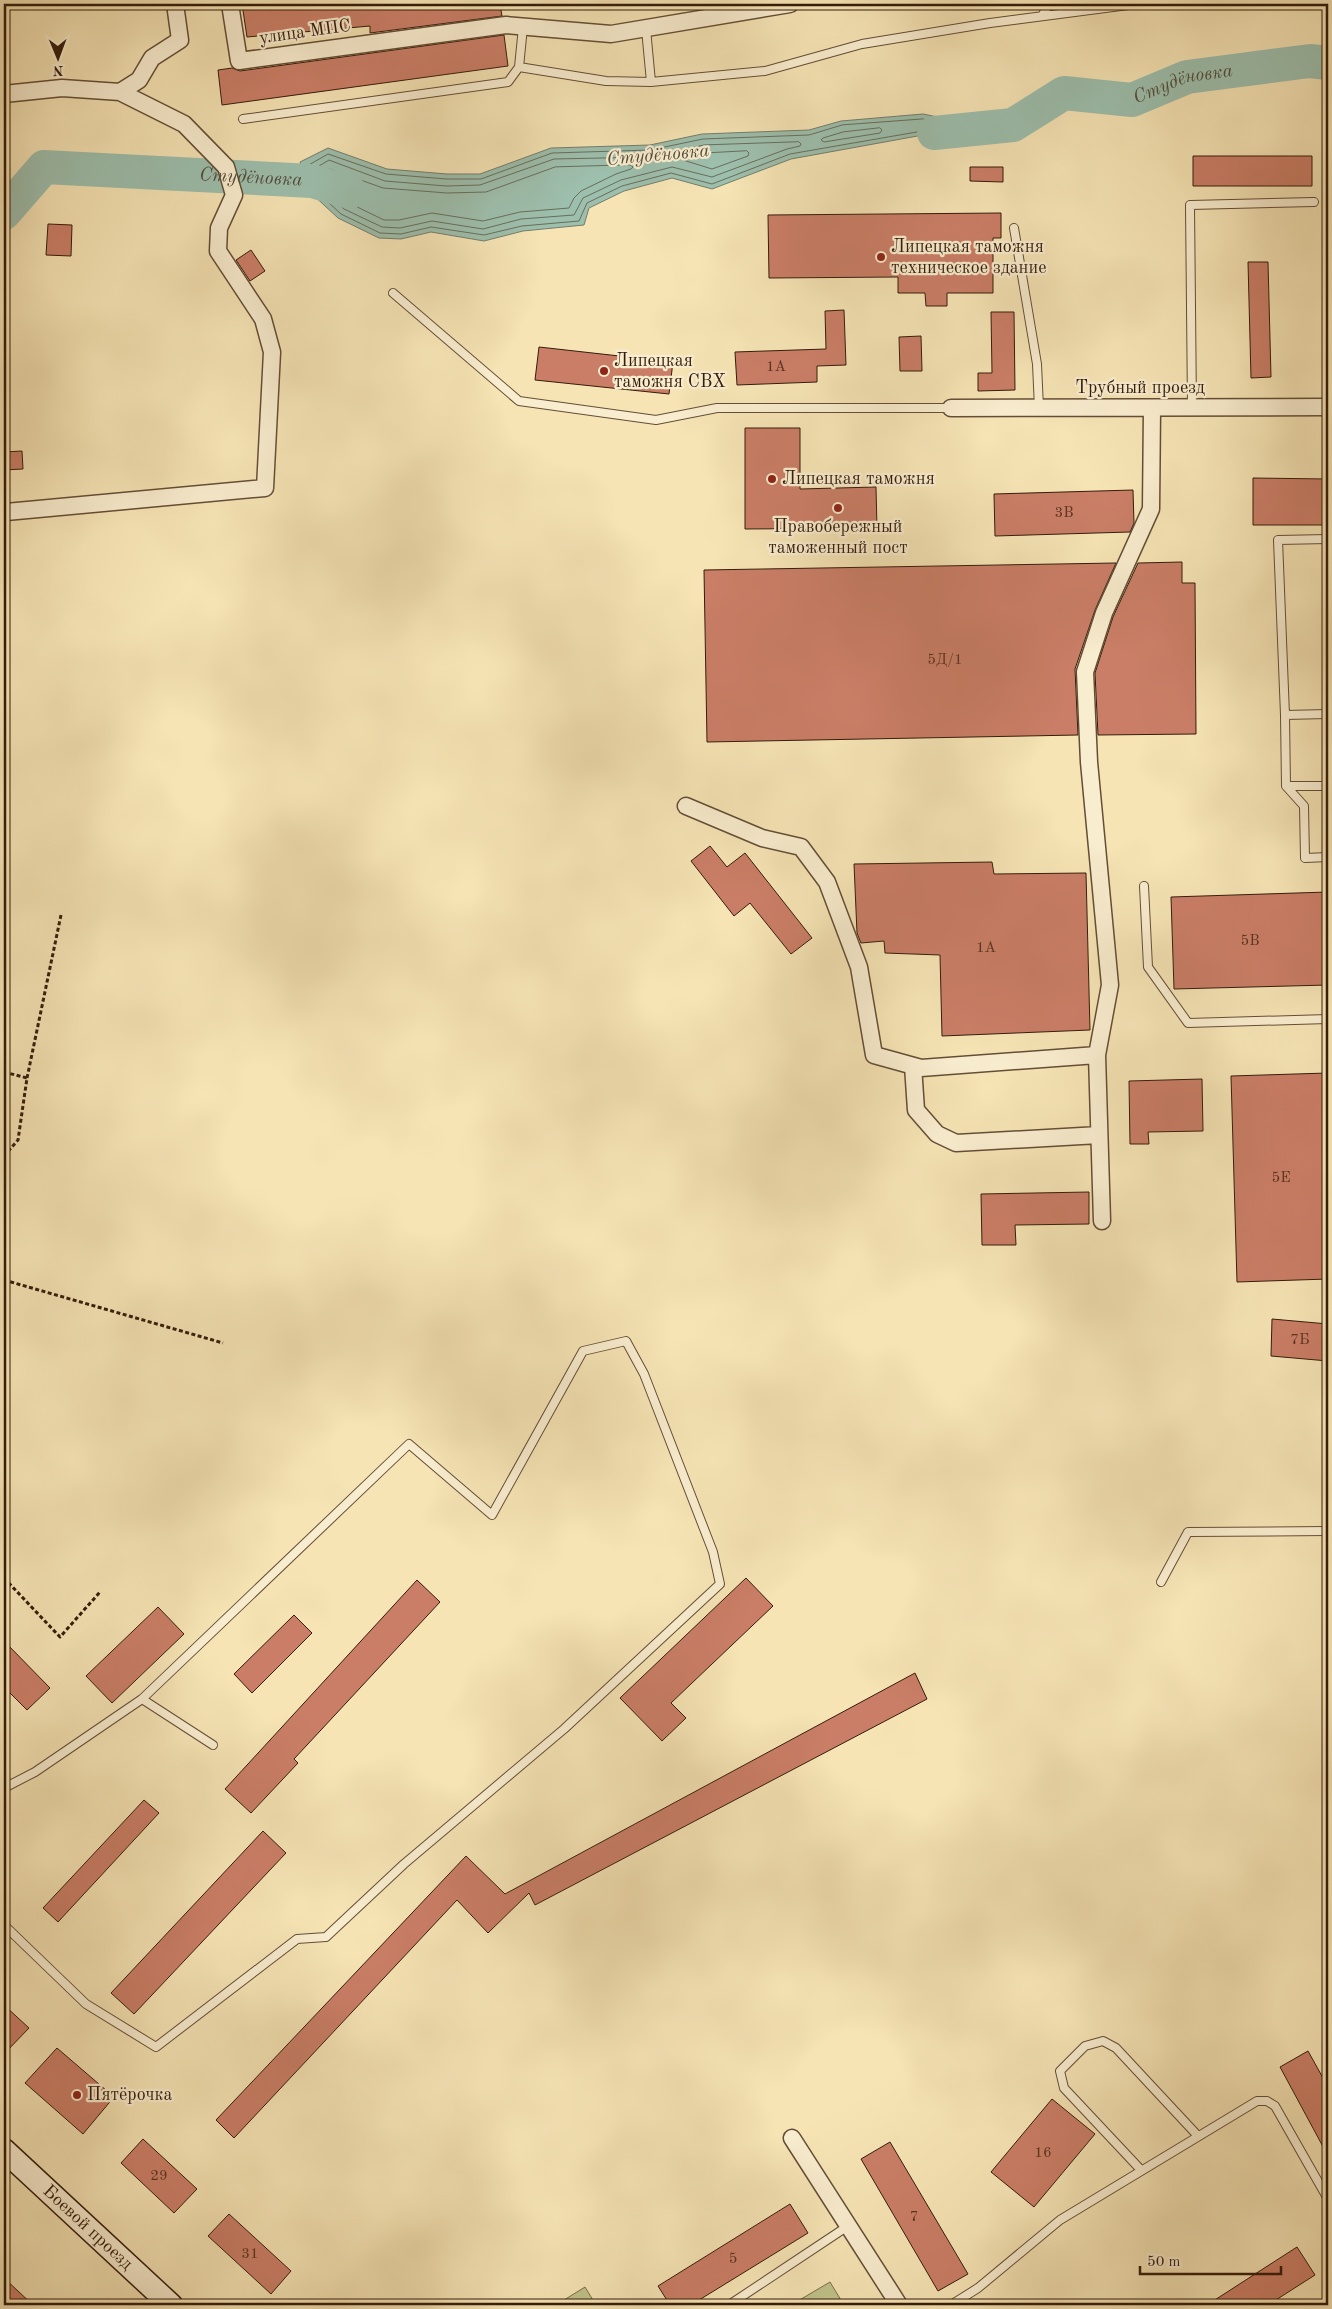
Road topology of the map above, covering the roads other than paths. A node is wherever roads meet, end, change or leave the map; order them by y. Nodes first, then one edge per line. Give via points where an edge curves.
1 (175, 4) edge
2 (230, 4) edge
3 (790, 4) edge
4 (1049, 4) edge
5 (1136, 4) edge
6 (1042, 16) junction
7 (523, 27) junction
8 (646, 29) junction
9 (519, 67) junction
10 (651, 82) junction
11 (120, 92) junction
12 (4, 94) edge
13 (243, 119) dead end
14 (1314, 202) dead end
15 (1014, 228) dead end
16 (393, 293) dead end
17 (1328, 407) edge
18 (951, 408) joint
19 (1038, 408) junction
20 (1152, 408) junction
21 (1192, 408) junction
22 (4, 511) edge
23 (1328, 539) edge
24 (1328, 714) edge
25 (1285, 715) junction
26 (1286, 786) junction
27 (1328, 786) edge
28 (686, 806) dead end
29 (1328, 858) edge
30 (1144, 886) dead end
31 (1328, 1019) edge
32 (1097, 1055) junction
33 (913, 1066) junction
34 (1099, 1135) junction
35 (1102, 1221) dead end
36 (1328, 1531) edge
37 (1161, 1582) dead end
38 (142, 1699) junction
39 (213, 1745) dead end
40 (4, 1788) edge
41 (4, 1926) edge
42 (1198, 2136) junction
43 (792, 2138) dead end
44 (4, 2150) edge
45 (1141, 2170) junction
46 (1328, 2199) edge
47 (848, 2226) junction
48 (171, 2305) edge
49 (729, 2305) edge
50 (899, 2305) edge
51 (950, 2305) edge

1 - 11 street via 180,40 152,58 139,80
2 - 7 street, улица МПС via 239,61 506,25
3 - 8 street, улица МПС
4 - 6 lane
5 - 6 lane
6 - 10 lane via 862,44 765,71
7 - 8 street, улица МПС via 611,34
7 - 9 lane
8 - 10 lane
9 - 10 lane via 606,80
9 - 13 lane via 508,82
11 - 12 street via 62,88
11 - 22 street via 184,124 226,167 234,195 219,228 218,251 263,319 272,352 265,488
14 - 21 lane via 1190,205
15 - 19 lane via 1037,364
16 - 18 lane via 519,400 656,420 717,408
17 - 21 street, Трубный проезд
18 - 19 street, Трубный проезд
19 - 20 street, Трубный проезд
20 - 21 street, Трубный проезд
20 - 32 street via 1151,509 1104,613 1085,672 1092,799 1110,985
23 - 25 lane via 1278,540
24 - 25 lane
25 - 26 lane
26 - 27 lane
26 - 29 lane via 1304,806 1305,858
28 - 33 street via 762,838 801,848 827,882 860,967 874,1055
30 - 31 lane via 1148,966 1188,1023
32 - 33 street
32 - 34 street
33 - 34 street via 916,1110 937,1134 956,1143
34 - 35 street
36 - 37 lane via 1188,1532
38 - 39 lane
38 - 40 lane via 36,1772
38 - 41 lane via 409,1444 492,1515 583,1351 626,1342 644,1374 662,1418 713,1552 720,1584 564,1729 404,1864 326,1937 297,1939 156,2047 86,2004
42 - 45 lane
42 - 45 lane via 1116,2048 1103,2041 1085,2046 1060,2071 1064,2088
42 - 46 lane via 1257,2101 1267,2101 1275,2106
43 - 47 street
44 - 48 street, Боевой проезд
45 - 51 lane via 1060,2220 978,2288
47 - 49 lane
47 - 50 street

